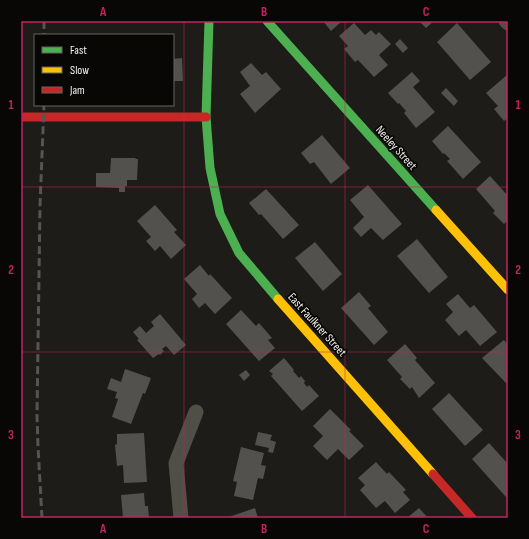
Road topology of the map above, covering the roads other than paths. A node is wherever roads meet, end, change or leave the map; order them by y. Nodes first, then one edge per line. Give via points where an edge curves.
1 (209, 21) edge
2 (267, 21) edge
3 (21, 117) edge
4 (206, 117) junction
5 (508, 290) edge
6 (196, 412) dead end
7 (181, 518) edge
8 (472, 518) edge

1 - 4 street, East Faulkner Street
2 - 5 street, Neeley Street
3 - 4 street
4 - 8 street, East Faulkner Street via 210,168 220,214 239,253
6 - 7 street via 176,463

